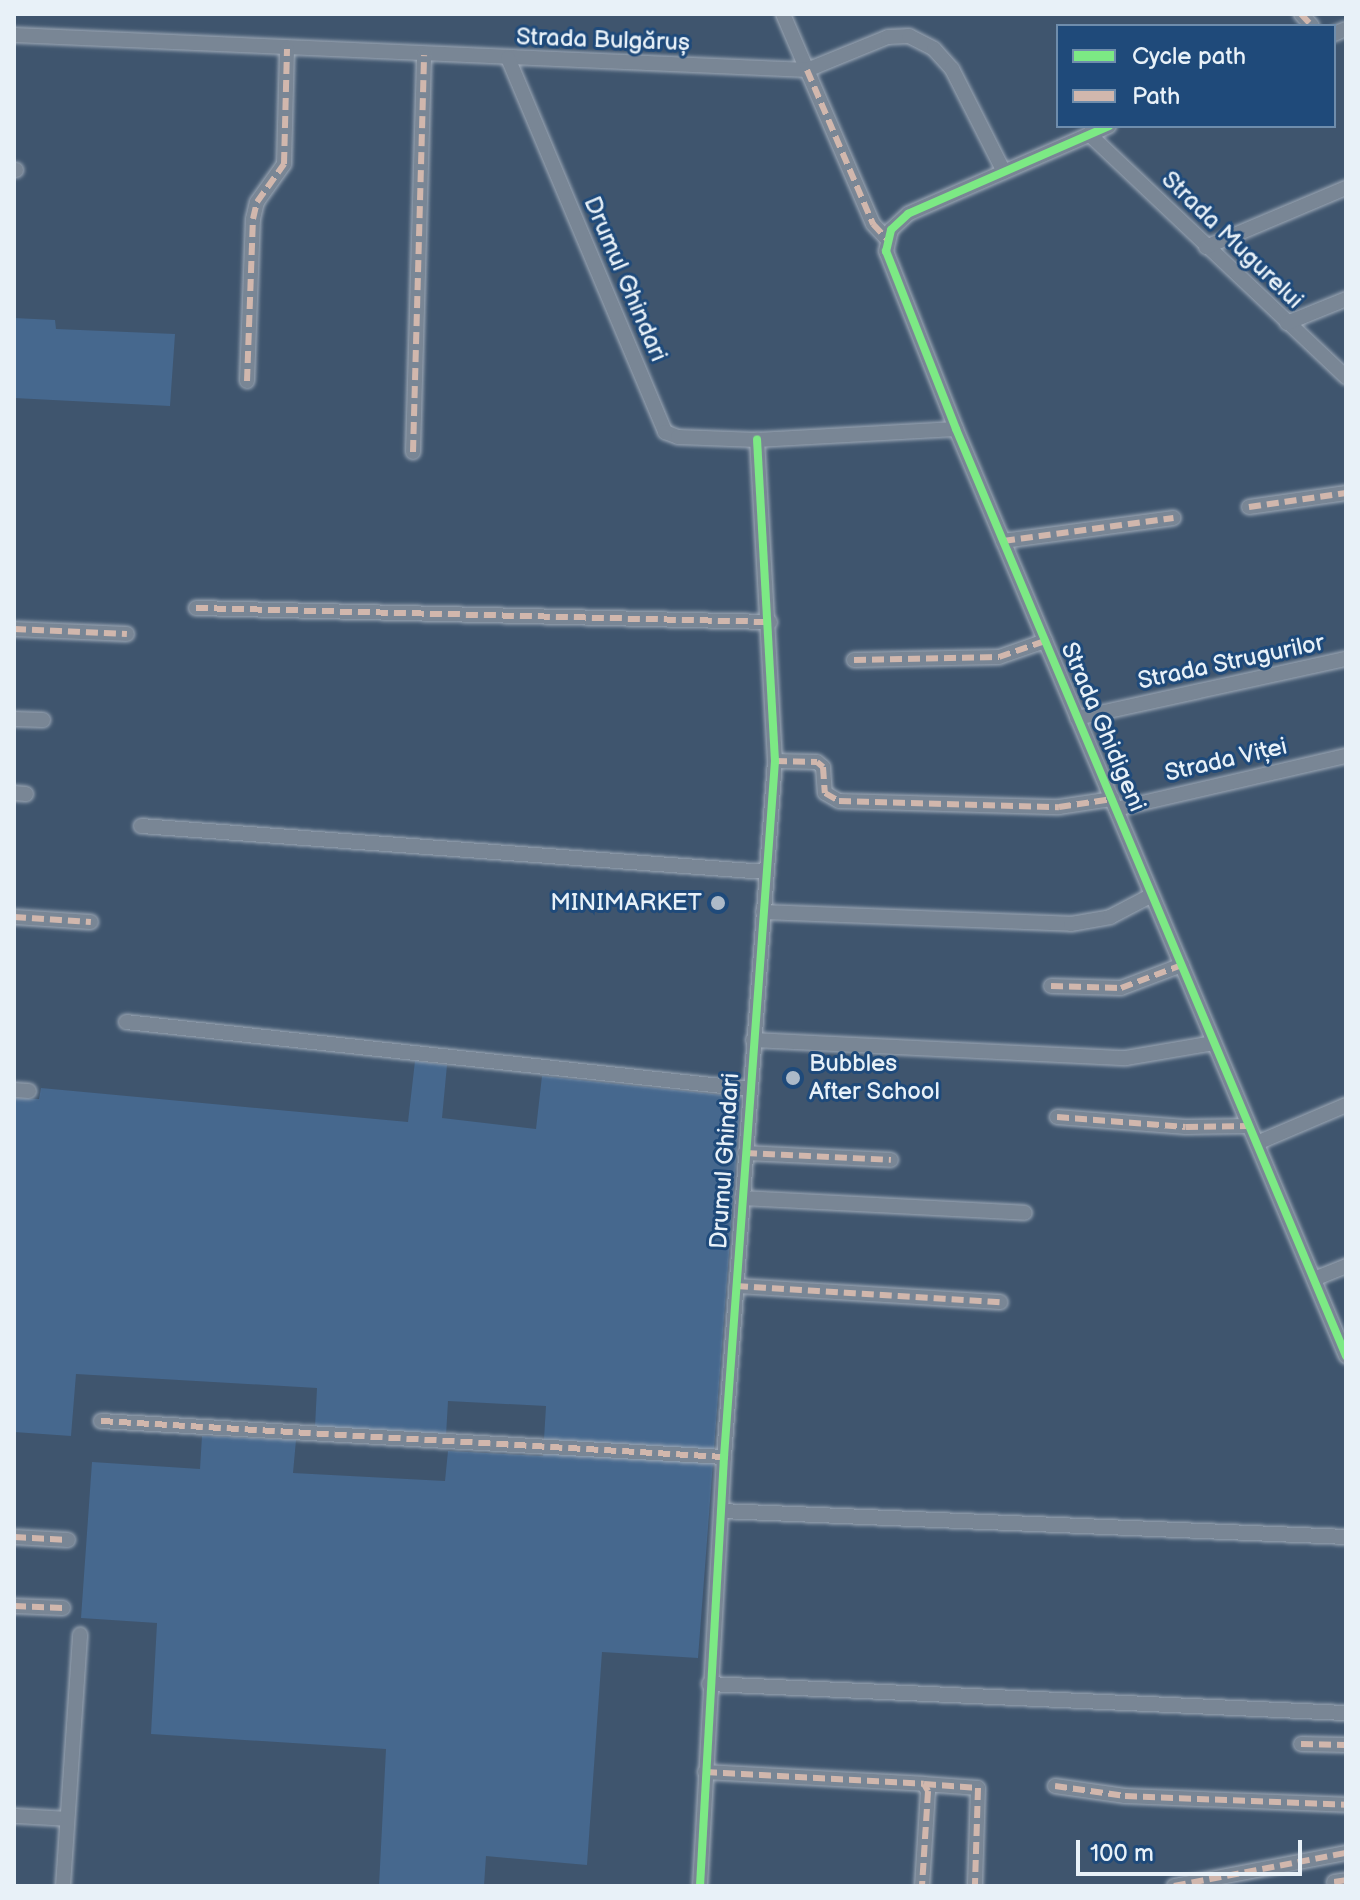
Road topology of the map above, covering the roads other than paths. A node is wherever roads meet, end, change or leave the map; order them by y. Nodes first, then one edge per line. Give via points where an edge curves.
1 (783, 14) edge
2 (14, 35) edge
3 (287, 49) junction
4 (424, 55) junction
5 (508, 58) junction
6 (807, 70) junction
7 (1104, 128) edge
8 (1089, 134) junction
9 (1004, 172) junction
10 (1346, 188) edge
11 (888, 240) junction
12 (1206, 247) junction
13 (1346, 299) edge
14 (1287, 323) junction
15 (1346, 377) edge
16 (247, 381) dead end
17 (956, 429) junction
18 (757, 440) junction
19 (413, 452) dead end
20 (1346, 493) edge
21 (1249, 507) dead end
22 (1173, 518) dead end
23 (1003, 541) junction
24 (196, 608) dead end
25 (770, 622) junction
26 (14, 629) edge
27 (127, 634) dead end
28 (1045, 641) junction
29 (1346, 659) edge
30 (854, 660) dead end
31 (1077, 718) junction
32 (14, 719) edge
33 (43, 720) dead end
34 (1346, 756) edge
35 (775, 761) junction
36 (1114, 804) junction
37 (141, 826) dead end
38 (766, 872) junction
39 (1152, 895) junction
40 (763, 912) junction
41 (14, 917) edge
42 (91, 922) dead end
43 (1182, 965) junction
44 (1051, 986) dead end
45 (126, 1022) dead end
46 (753, 1040) junction
47 (1214, 1043) junction
48 (750, 1089) junction
49 (1346, 1105) edge
50 (1057, 1117) dead end
51 (1249, 1126) junction
52 (1257, 1143) junction
53 (745, 1153) junction
54 (891, 1160) dead end
55 (742, 1198) junction
56 (1025, 1213) dead end
57 (1346, 1266) edge
58 (1314, 1279) junction
59 (736, 1286) junction
60 (1001, 1302) dead end
61 (1346, 1356) edge
62 (101, 1421) dead end
63 (724, 1457) junction
64 (721, 1511) junction
65 (14, 1537) edge
66 (1346, 1537) edge
67 (68, 1540) dead end
68 (14, 1606) edge
69 (63, 1608) dead end
70 (80, 1635) dead end
71 (709, 1684) junction
72 (1346, 1713) edge
73 (1301, 1744) dead end
74 (1346, 1745) edge
75 (705, 1772) junction
76 (924, 1784) junction
77 (1055, 1786) dead end
78 (1346, 1805) edge
79 (14, 1816) edge
80 (67, 1819) junction
81 (1346, 1853) edge
82 (63, 1886) edge
83 (700, 1886) edge
84 (922, 1886) edge
85 (975, 1886) edge
86 (1174, 1886) edge

1 - 6 street
2 - 3 street, Strada Bulgăruș
3 - 4 street, Strada Bulgăruș
3 - 16 street via 284,164 257,202 253,219
4 - 5 street, Strada Bulgăruș
4 - 19 street
5 - 6 street, Strada Bulgăruș
5 - 18 street, Drumul Ghindari via 665,432
6 - 9 street via 888,37 922,41 952,69
6 - 11 street via 873,224
7 - 8 street
8 - 9 street
8 - 12 street, Strada Mugurelui
9 - 11 street via 908,214 896,222
10 - 12 street
11 - 17 street, Strada Ghidigeni via 889,266
12 - 14 street, Strada Mugurelui
13 - 14 street
14 - 15 street, Strada Mugurelui
17 - 18 street, Drumul Ghindari
17 - 23 street, Strada Ghidigeni
18 - 25 street, Drumul Ghindari
20 - 21 street
22 - 23 street
23 - 28 street, Strada Ghidigeni
24 - 25 street
25 - 35 street, Drumul Ghindari
26 - 27 street
28 - 30 street via 999,657
28 - 31 street, Strada Ghidigeni
29 - 31 street, Strada Strugurilor
31 - 36 street, Strada Ghidigeni
32 - 33 street
34 - 36 street, Strada Viței
35 - 36 street via 817,762 823,767 825,793 839,801
35 - 38 street, Drumul Ghindari
36 - 39 street, Strada Ghidigeni
37 - 38 street
38 - 40 street, Drumul Ghindari
39 - 40 street via 1110,917 1071,924
39 - 43 street, Strada Ghidigeni
40 - 46 street, Drumul Ghindari
41 - 42 street
43 - 44 street via 1134,986
43 - 47 street, Strada Ghidigeni
45 - 48 street, Drumul Ghindari
46 - 47 street, Drumul Ghindari via 1126,1058
46 - 48 street, Drumul Ghindari
47 - 51 street, Strada Ghidigeni
48 - 53 street, Drumul Ghindari
49 - 52 street
50 - 51 street via 1202,1128
51 - 52 street, Strada Ghidigeni
52 - 58 street, Strada Ghidigeni
53 - 54 street
53 - 55 street, Drumul Ghindari
55 - 56 street, Drumul Ghindari
55 - 59 street, Drumul Ghindari
57 - 58 street
58 - 61 street, Strada Ghidigeni
59 - 60 street
59 - 63 street, Drumul Ghindari
62 - 63 street
63 - 64 street, Drumul Ghindari
64 - 66 street
64 - 71 street, Drumul Ghindari
65 - 67 street
68 - 69 street
70 - 80 street
71 - 72 street
71 - 75 street, Drumul Ghindari
73 - 74 street
75 - 76 street
75 - 83 street, Drumul Ghindari
76 - 84 street via 928,1791
76 - 85 street via 978,1788
77 - 78 street via 1125,1796
79 - 80 street
80 - 82 street
81 - 86 street

